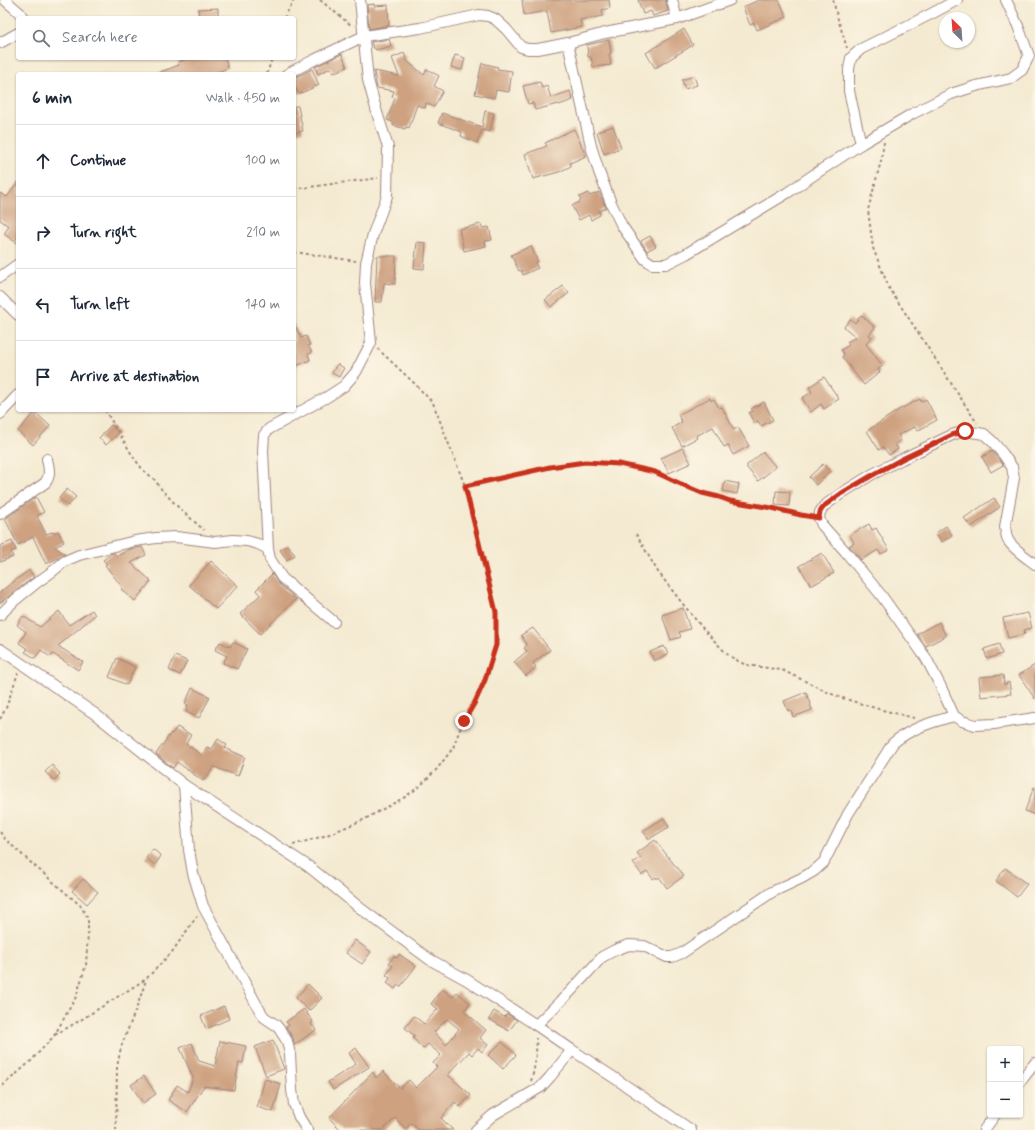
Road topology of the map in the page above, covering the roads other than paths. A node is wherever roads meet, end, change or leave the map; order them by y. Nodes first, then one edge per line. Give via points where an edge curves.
1 (6, 0) edge
2 (360, 0) edge
3 (672, 0) edge
4 (730, 0) edge
5 (957, 0) edge
6 (1006, 0) edge
7 (22, 16) edge
8 (677, 19) junction
9 (16, 34) edge
10 (364, 36) junction
11 (0, 43) edge
12 (568, 43) junction
13 (291, 72) edge
14 (861, 144) junction
15 (16, 265) edge
16 (0, 277) edge
17 (0, 297) edge
18 (16, 313) edge
19 (16, 397) edge
20 (0, 414) edge
21 (47, 459) dead end
22 (0, 514) edge
23 (268, 549) junction
24 (1035, 564) edge
25 (0, 615) edge
26 (334, 622) dead end
27 (0, 649) edge
28 (954, 716) junction
29 (1035, 718) edge
30 (184, 785) junction
31 (536, 1025) junction
32 (572, 1050) junction
33 (1035, 1063) edge
34 (1023, 1078) edge
35 (993, 1118) edge
36 (307, 1130) edge
37 (476, 1130) edge
38 (691, 1130) edge
39 (984, 1130) edge

1 - 7 street
2 - 10 street
3 - 8 street
4 - 8 street
5 - 14 street via 862,49 851,58 849,91
6 - 14 street via 1029,56 1022,70 1012,78 951,94
8 - 12 street
9 - 11 street
10 - 12 street via 420,28 479,15 495,19 521,47 538,49
10 - 13 street
10 - 23 street via 368,80 388,146 386,196 366,263 365,282 371,343 356,372 344,386 269,429 264,435 262,451
12 - 14 street via 587,132 599,172 622,226 645,259 652,264 666,264 686,254 787,193
15 - 16 street
17 - 18 street
19 - 20 street
21 - 22 street via 49,476 45,483
23 - 25 street via 247,541 233,540 215,542 176,537 135,541 65,561
23 - 26 street via 270,559 282,578
24 - 28 street via 1008,541 1005,527 1014,478 1012,467 1004,454 984,434 965,431 952,435 902,459 842,493 820,512 822,525 881,596 926,658
27 - 30 street via 94,714
28 - 29 street via 975,725
28 - 31 street via 916,728 893,744 848,814 824,862 814,871 772,892 682,953 667,957 644,946 629,945 602,957
30 - 31 street via 313,870 429,959 467,980
30 - 36 street via 188,850 203,906 261,1013 276,1025 287,1041 294,1104
31 - 32 street
32 - 37 street via 541,1087 493,1115
32 - 38 street
33 - 34 street
35 - 39 street

